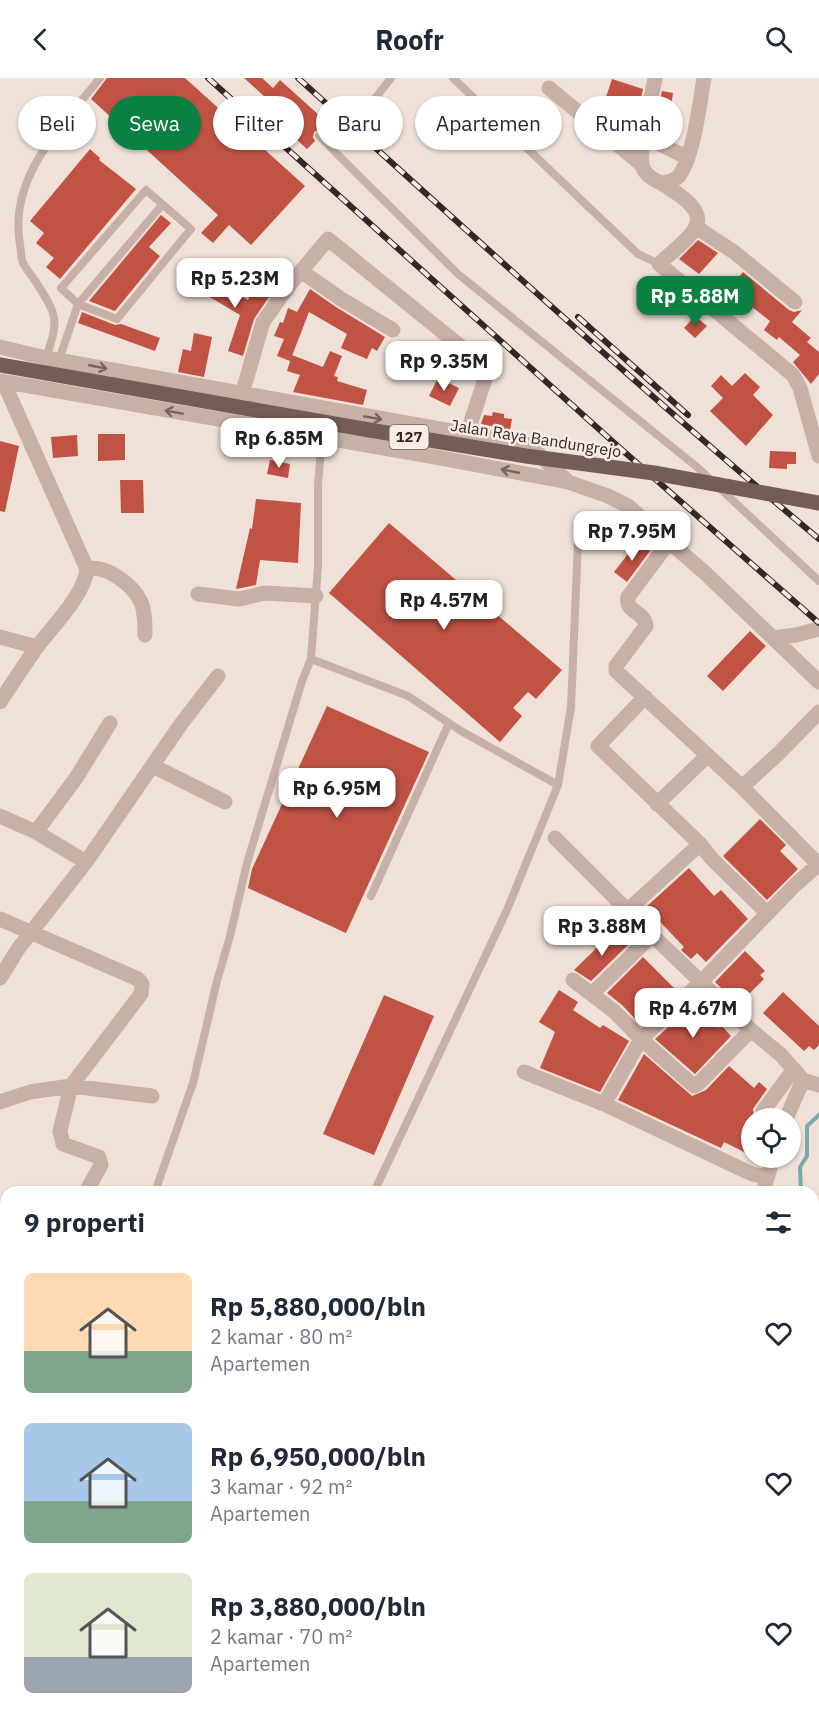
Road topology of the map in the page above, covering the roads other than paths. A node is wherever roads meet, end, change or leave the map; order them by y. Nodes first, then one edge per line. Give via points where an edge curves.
1 (100, 78) edge
2 (391, 78) edge
3 (453, 78) edge
4 (655, 78) edge
5 (704, 78) edge
6 (549, 88) dead end
7 (377, 96) edge
8 (652, 96) edge
9 (333, 150) edge
10 (643, 150) edge
11 (672, 150) edge
12 (688, 158) junction
13 (642, 165) junction
14 (661, 183) junction
15 (162, 205) junction
16 (696, 227) junction
17 (659, 264) junction
18 (300, 271) junction
19 (795, 302) dead end
20 (78, 304) junction
21 (393, 330) dead end
22 (0, 347) edge
23 (52, 359) junction
24 (0, 365) edge
25 (2, 381) edge
26 (242, 394) junction
27 (467, 434) junction
28 (322, 438) junction
29 (819, 456) edge
30 (568, 482) junction
31 (819, 503) edge
32 (578, 542) dead end
33 (669, 542) junction
34 (87, 569) junction
35 (819, 581) edge
36 (198, 594) dead end
37 (316, 596) junction
38 (819, 629) edge
39 (145, 635) dead end
40 (0, 637) edge
41 (773, 638) junction
42 (37, 647) junction
43 (311, 659) junction
44 (218, 676) dead end
45 (819, 682) edge
46 (645, 697) junction
47 (0, 702) edge
48 (819, 712) edge
49 (110, 723) dead end
50 (449, 723) junction
51 (706, 756) junction
52 (153, 766) junction
53 (558, 785) junction
54 (742, 787) junction
55 (225, 802) dead end
56 (657, 804) junction
57 (0, 816) edge
58 (36, 832) junction
59 (555, 838) dead end
60 (700, 844) junction
61 (86, 862) junction
62 (819, 865) edge
63 (371, 896) dead end
64 (627, 911) junction
65 (766, 913) junction
66 (0, 919) edge
67 (31, 932) junction
68 (652, 935) junction
69 (0, 978) edge
70 (573, 980) dead end
71 (702, 981) junction
72 (592, 994) junction
73 (751, 1030) junction
74 (641, 1039) junction
75 (524, 1072) dead end
76 (799, 1074) junction
77 (819, 1085) edge
78 (71, 1086) junction
79 (152, 1096) dead end
80 (0, 1102) edge
81 (604, 1104) junction
82 (765, 1108) edge
83 (789, 1108) edge
84 (770, 1168) edge
85 (765, 1185) edge
86 (90, 1186) edge
87 (157, 1186) edge
88 (377, 1186) edge

1 - 23 lane via 36,160 23,189 17,227 23,263 53,309 56,329
2 - 7 lane
3 - 17 lane via 639,254
4 - 8 street
5 - 12 street
6 - 13 street
9 - 35 lane via 458,274 697,467
10 - 13 street
11 - 12 street
12 - 14 street via 678,177
13 - 14 street via 648,175
14 - 16 street via 690,205 697,214
15 - 20 lane
15 - 20 lane via 146,190 61,288
15 - 20 lane via 191,229 117,318
16 - 17 street
16 - 19 street via 734,252
17 - 29 street via 793,375
18 - 21 street
18 - 26 street via 264,322
18 - 27 street via 328,239 474,355 487,373
20 - 23 lane
22 - 23 street
23 -> 26 street
24 - 31 main road, Jalan Raya Bandungrejo / 127, bridge
28 -> 25 street
25 - 34 street
26 -> 27 street
27 - 30 street via 528,445
30 -> 28 street
28 - 37 lane
30 - 33 street via 628,506
32 - 53 lane via 571,708
33 - 41 street
33 - 46 street via 628,597 629,607 642,616 646,626 615,668
34 - 39 street via 108,572 134,593 144,611
34 - 42 street via 86,578 61,619
36 - 37 street via 239,599 265,593
37 - 43 lane
38 - 41 street
40 - 42 street
41 - 45 street
42 - 47 street
43 - 50 lane via 408,696
43 - 87 lane via 247,863 193,1083
44 - 52 street
46 - 51 street
46 - 56 street via 598,746
48 - 54 street
49 - 58 street
50 - 53 lane
50 - 63 lane
51 - 54 street
51 - 56 street
52 - 55 street
52 - 61 street
53 - 88 lane via 507,910
54 - 62 street
56 - 60 street
57 - 58 street
58 - 61 street
59 - 64 street
60 - 64 street
60 - 65 street
61 - 67 street
62 - 65 street
64 - 68 street
65 - 71 street
66 - 67 street
67 - 69 street
67 - 78 street via 142,984 141,993
68 - 71 street
68 - 72 street
70 - 72 street
71 - 73 street
71 - 74 street
72 - 74 street
73 - 74 street via 694,1086
73 - 76 street
74 - 81 street
75 - 81 street
76 - 77 street
76 - 82 street
76 - 83 street
78 - 79 street
78 - 80 street via 30,1092
78 - 86 street via 60,1138 63,1144 99,1156 101,1165
81 - 85 street via 752,1174
84 - 85 street

